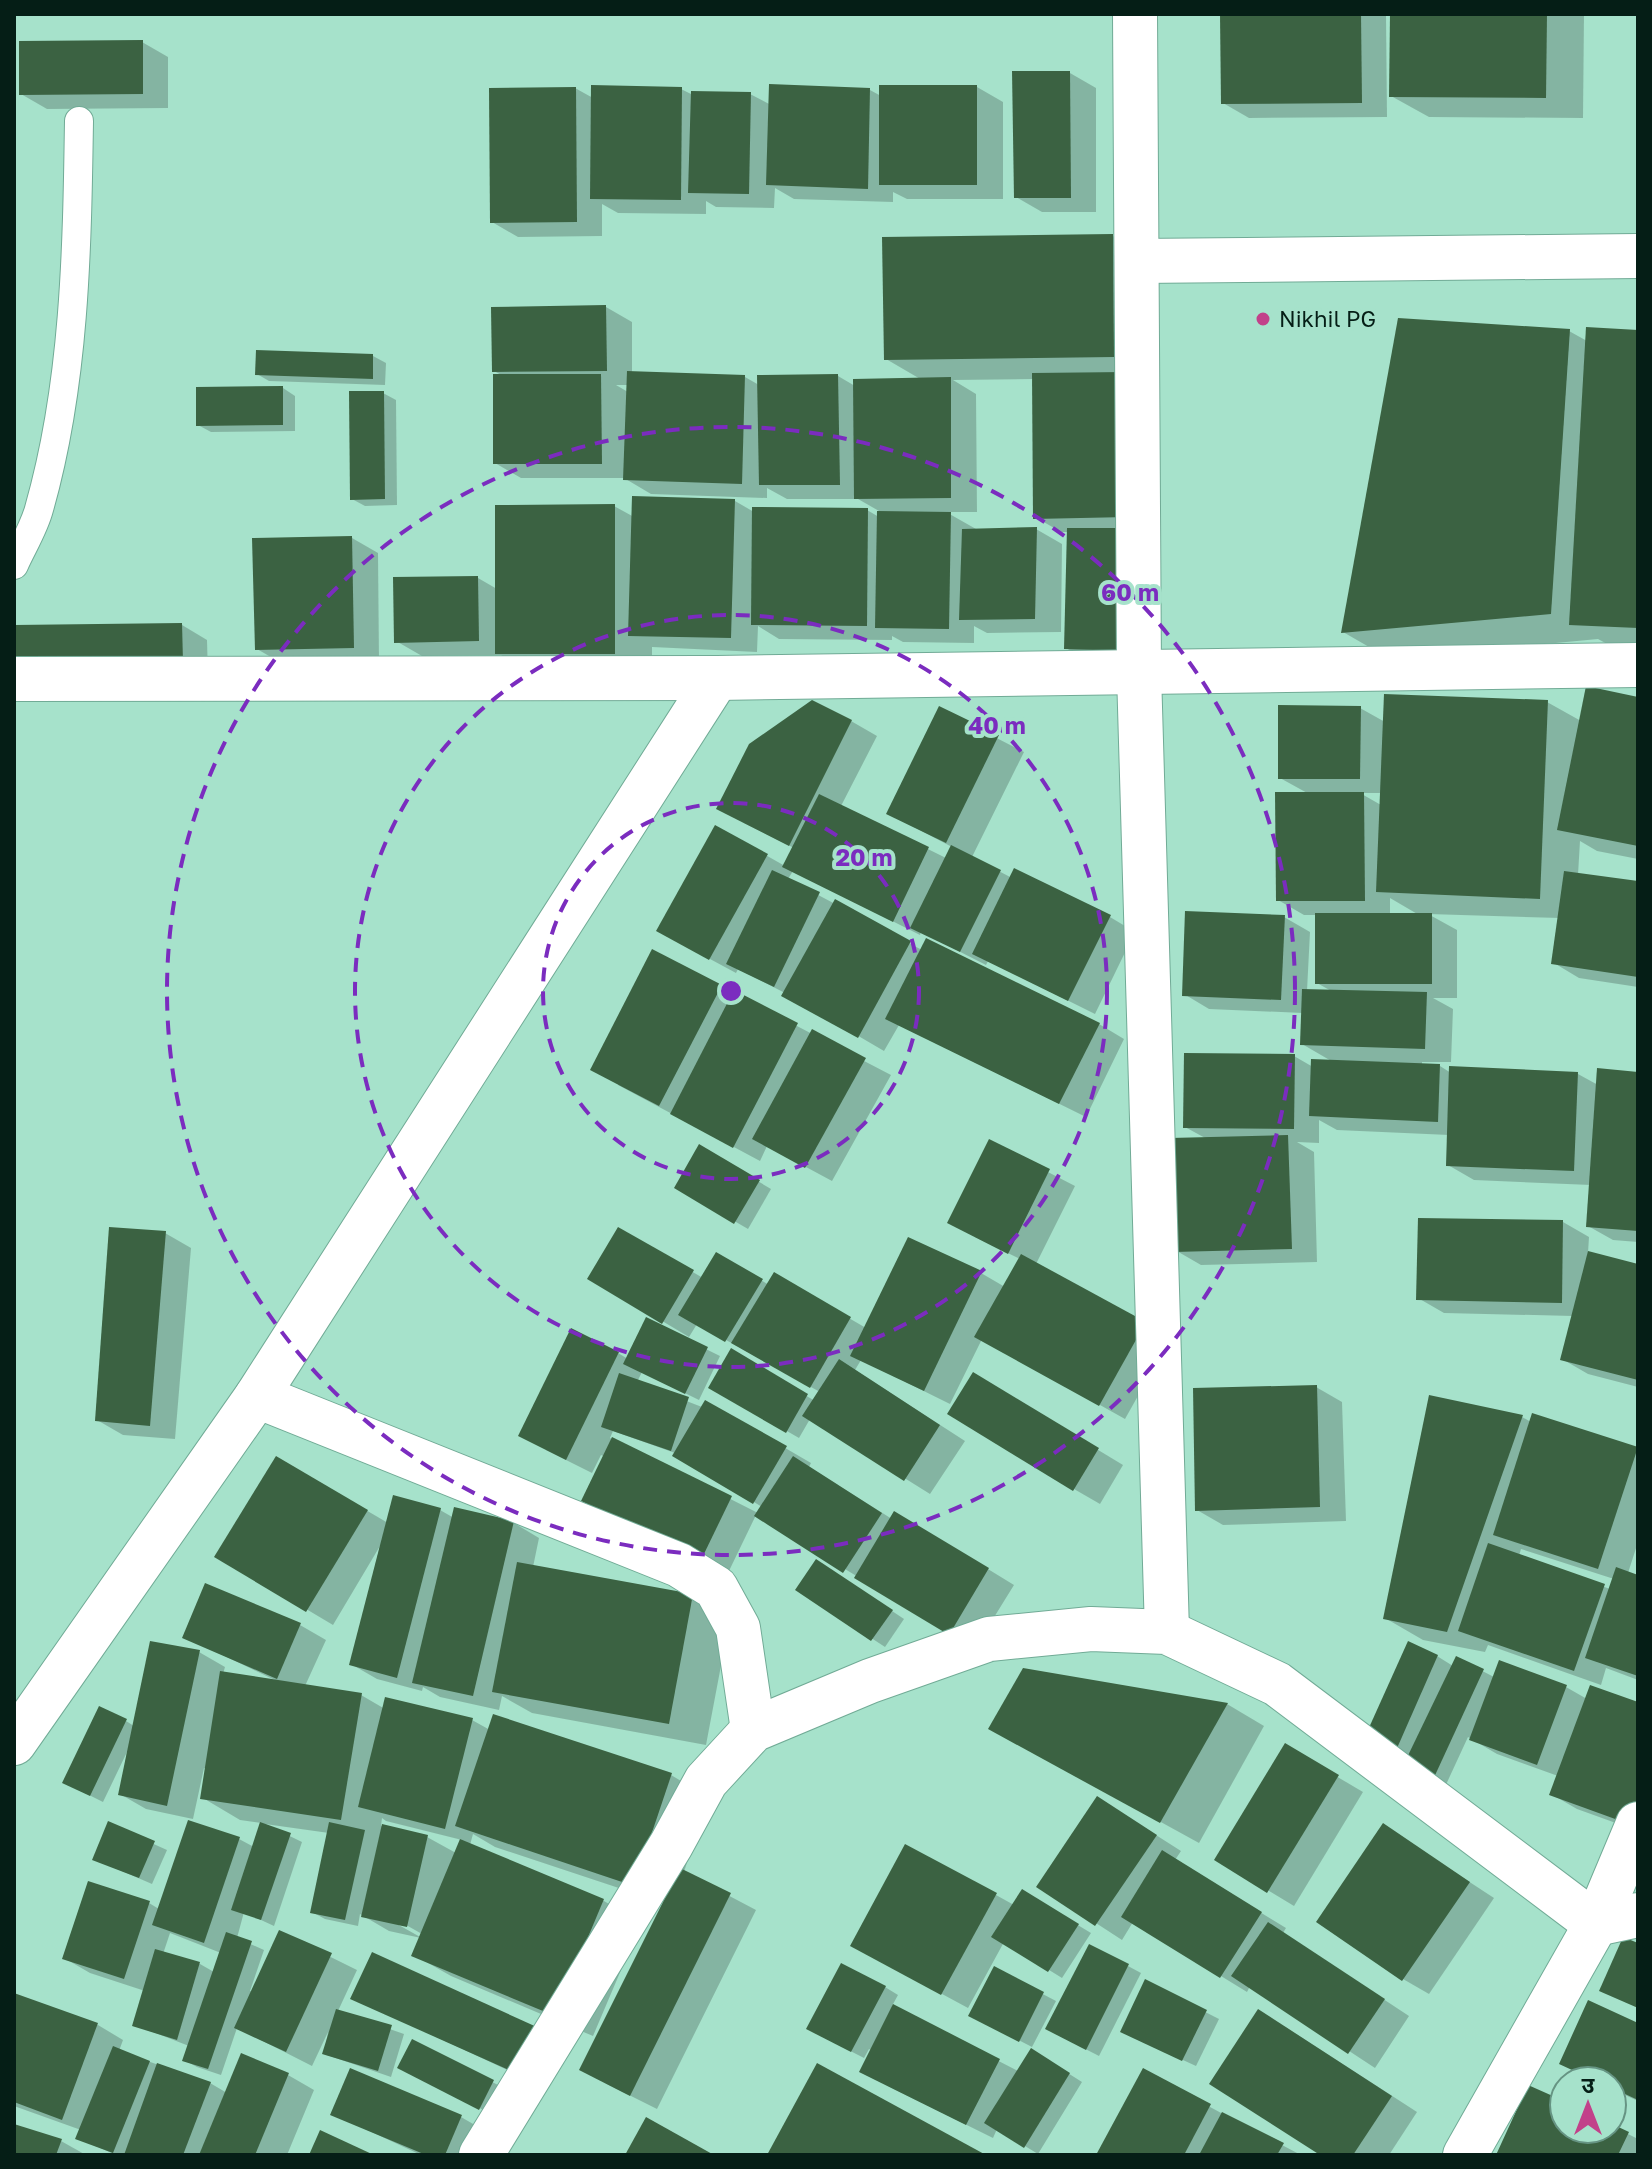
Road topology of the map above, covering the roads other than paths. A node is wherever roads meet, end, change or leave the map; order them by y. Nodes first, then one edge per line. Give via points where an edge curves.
1 (1135, 14) edge
2 (79, 121) dead end
3 (1638, 256) edge
4 (1137, 261) junction
5 (14, 565) edge
6 (1638, 665) edge
7 (1139, 673) junction
8 (717, 678) junction
9 (14, 679) edge
10 (257, 1396) junction
11 (1167, 1632) junction
12 (753, 1730) junction
13 (14, 1743) edge
14 (1638, 1824) edge
15 (1638, 1915) edge
16 (1596, 1924) junction
17 (481, 2155) edge
18 (1465, 2155) edge

1 - 4 street
2 - 5 lane via 77,260 63,397 39,511
3 - 4 street
4 - 7 street
6 - 7 street
7 - 8 street
7 - 11 street
8 - 9 street
8 - 10 street
10 - 12 street via 679,1565 716,1588 738,1628
10 - 13 street
11 - 12 street via 1091,1629 989,1639
11 - 16 street via 1277,1684
12 - 17 street via 706,1781
14 - 16 street
15 - 16 street
16 - 18 street

